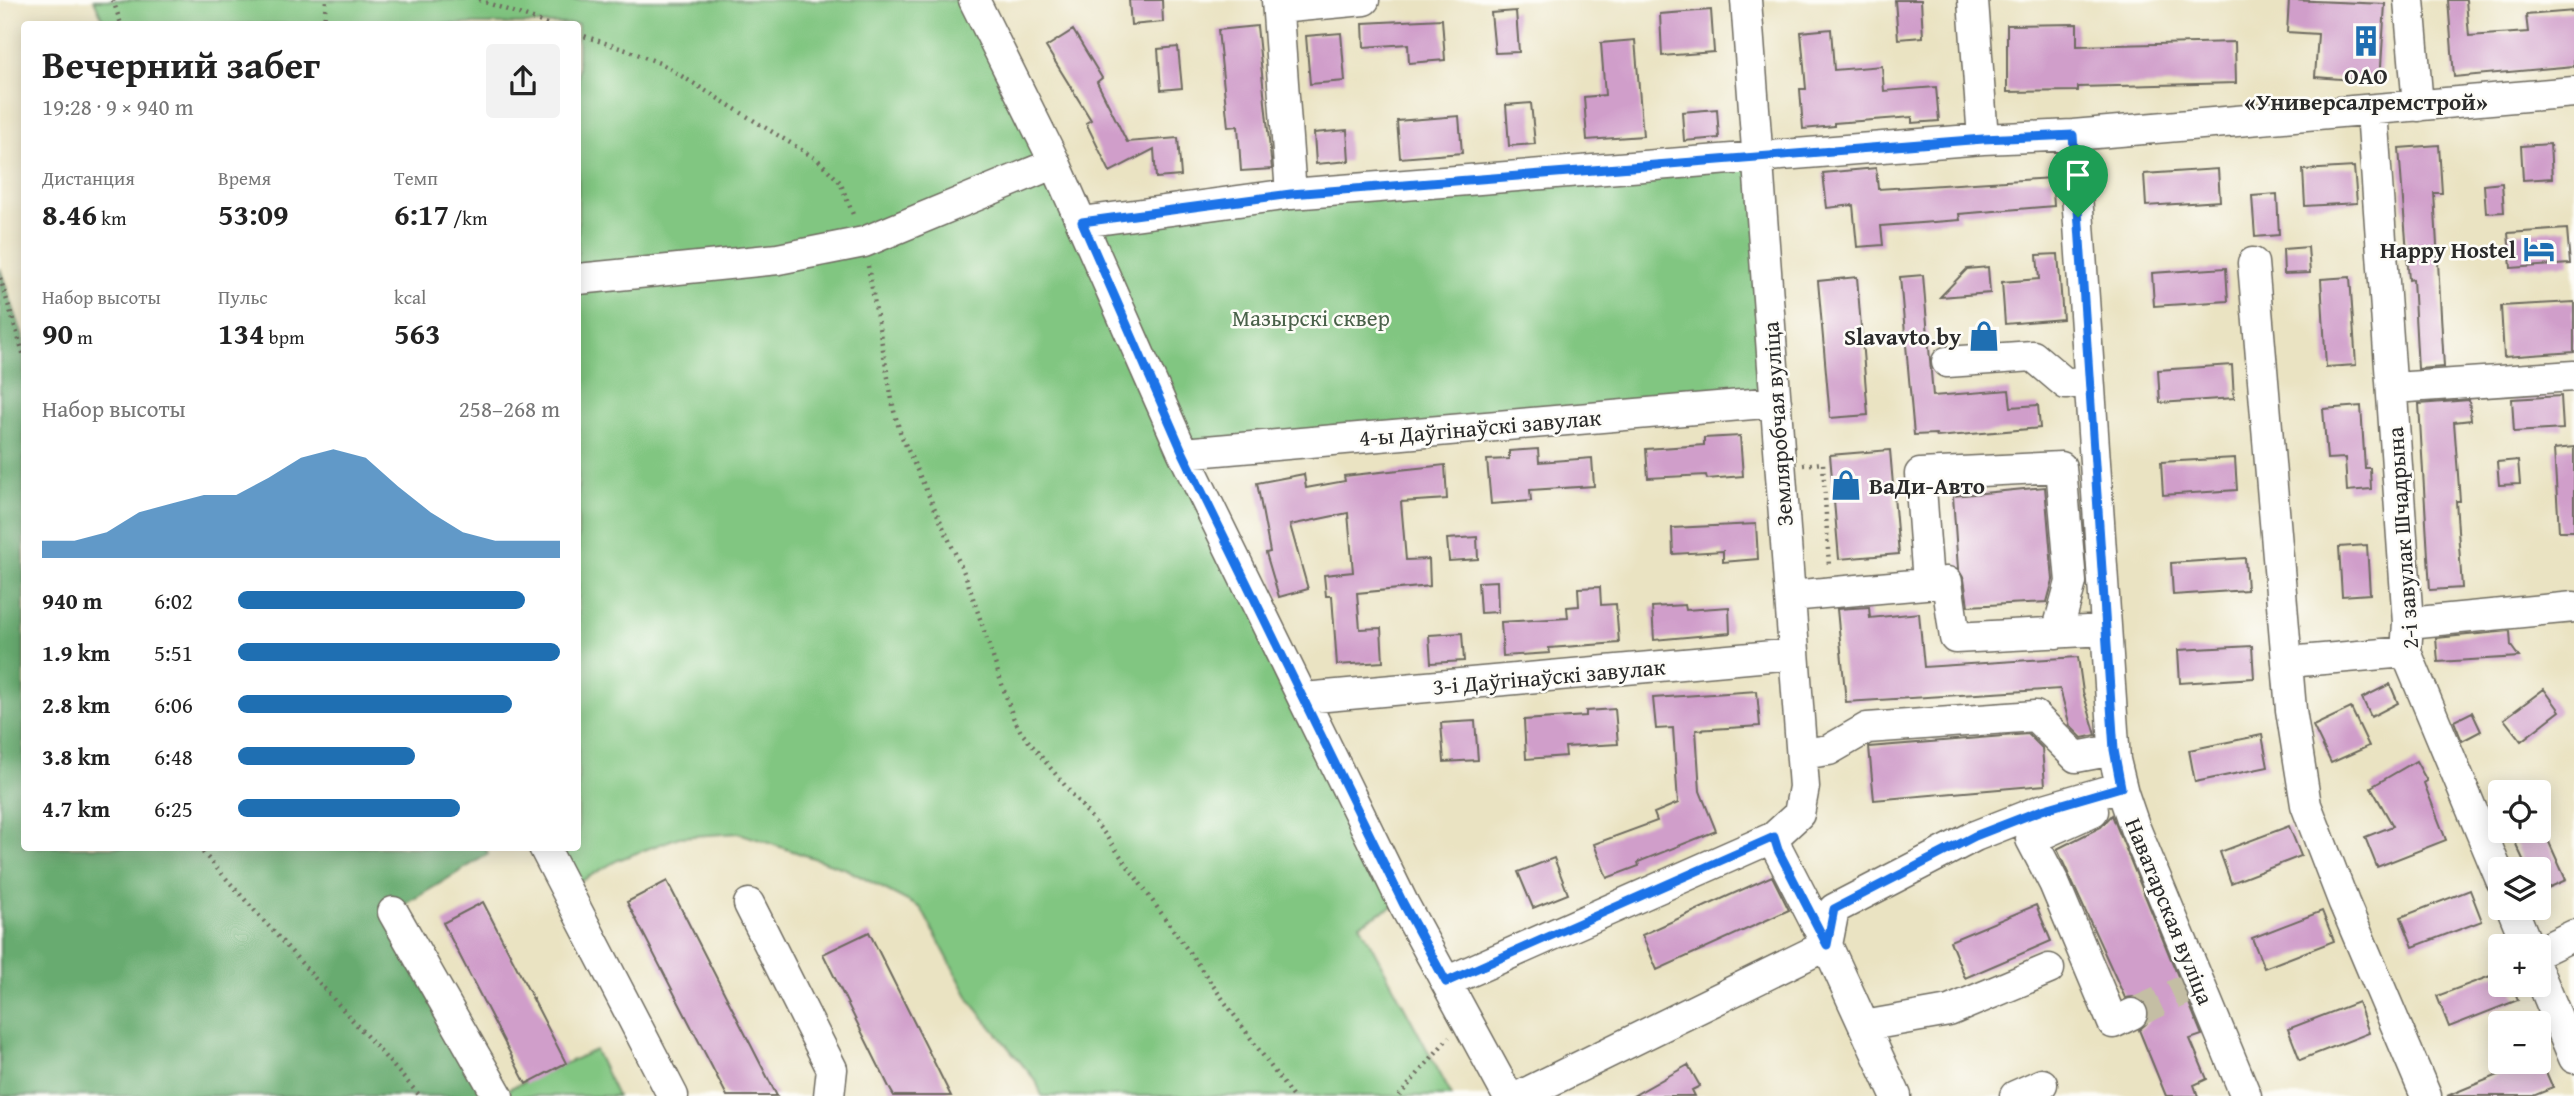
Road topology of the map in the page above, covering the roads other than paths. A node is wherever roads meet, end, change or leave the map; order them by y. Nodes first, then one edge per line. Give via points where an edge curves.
1 (974, 0) edge
2 (1364, 0) edge
3 (1746, 0) edge
4 (1973, 0) edge
5 (2409, 0) edge
6 (1278, 4) edge
7 (2574, 92) edge
8 (2418, 106) junction
9 (2372, 111) junction
10 (2073, 135) junction
11 (1983, 139) junction
12 (1758, 156) junction
13 (1055, 163) junction
14 (1291, 194) junction
15 (1082, 222) junction
16 (2253, 263) dead end
17 (581, 279) edge
18 (1947, 362) dead end
19 (2574, 376) edge
20 (2089, 380) junction
21 (2393, 388) junction
22 (1776, 402) junction
23 (1183, 453) junction
24 (1928, 583) junction
25 (1790, 596) junction
26 (2574, 607) edge
27 (2408, 622) junction
28 (2106, 630) junction
29 (2057, 633) junction
30 (2406, 652) junction
31 (1794, 654) junction
32 (2288, 662) junction
33 (1304, 698) junction
34 (2114, 750) junction
35 (1801, 754) junction
36 (2123, 792) junction
37 (1774, 837) junction
38 (546, 851) edge
39 (2491, 857) edge
40 (749, 904) dead end
41 (393, 912) dead end
42 (2574, 935) edge
43 (1827, 945) junction
44 (2551, 946) edge
45 (2049, 969) dead end
46 (1446, 982) junction
47 (2549, 997) edge
48 (2132, 1014) tunnel mouth
49 (1864, 1026) junction
50 (2574, 1058) edge
51 (498, 1096) edge
52 (673, 1096) edge
53 (828, 1096) edge
54 (1508, 1096) edge
55 (1520, 1096) edge
56 (1896, 1096) edge
57 (2246, 1096) edge
58 (2426, 1096) edge

1 - 13 street
2 - 6 street
3 - 12 street, Земляробчая вуліца
4 - 11 street
5 - 8 street
6 - 14 street
7 - 8 street
8 - 9 street
9 - 10 street
9 - 21 street, 2-і завулак Шчадрына
10 - 11 street
10 - 20 street, Наватарская вуліца
11 - 12 street
12 - 14 street
12 - 22 street, Земляробчая вуліца
13 - 15 street
13 - 17 street via 864,242 778,259
14 - 15 street
15 - 23 street
16 - 32 street
18 - 20 street via 2032,356 2066,384
19 - 21 street
20 - 28 street, Наватарская вуліца
21 - 27 street, 2-і завулак Шчадрына
22 - 23 street, 4-ы Даўгінаўскі завулак
22 - 25 street, Земляробчая вуліца
23 - 33 street
24 - 25 street
24 - 29 street via 1947,582 1955,638
24 - 29 street via 1920,474 2061,467 2071,582
25 - 31 street, Земляробчая вуліца
26 - 27 street
27 - 30 street, 2-і завулак Шчадрына
28 - 29 street
28 - 34 street, Наватарская вуліца
30 - 32 street
30 - 39 street, 2-і завулак Шчадрына
31 - 33 street, 3-і Даўгінаўскі завулак
31 - 35 street, Земляробчая вуліца
32 - 58 street via 2306,805
33 - 46 street
34 - 35 street via 2076,757 2035,716 1867,728 1829,750
34 - 36 street, Наватарская вуліца
35 - 37 street, Земляробчая вуліца via 1804,787 1798,814
36 - 43 street via 2042,810 1975,836 1834,909
36 - 48 street via 2031,839 2112,1023
36 - 57 street, Наватарская вуліца via 2195,985
37 - 43 street
37 - 46 street
38 - 52 street
40 - 53 street via 832,1069
41 - 51 street
42 - 44 street
43 - 49 street
43 - 55 street
45 - 49 street via 1949,1011
46 - 54 street
47 - 50 street
49 - 56 street

